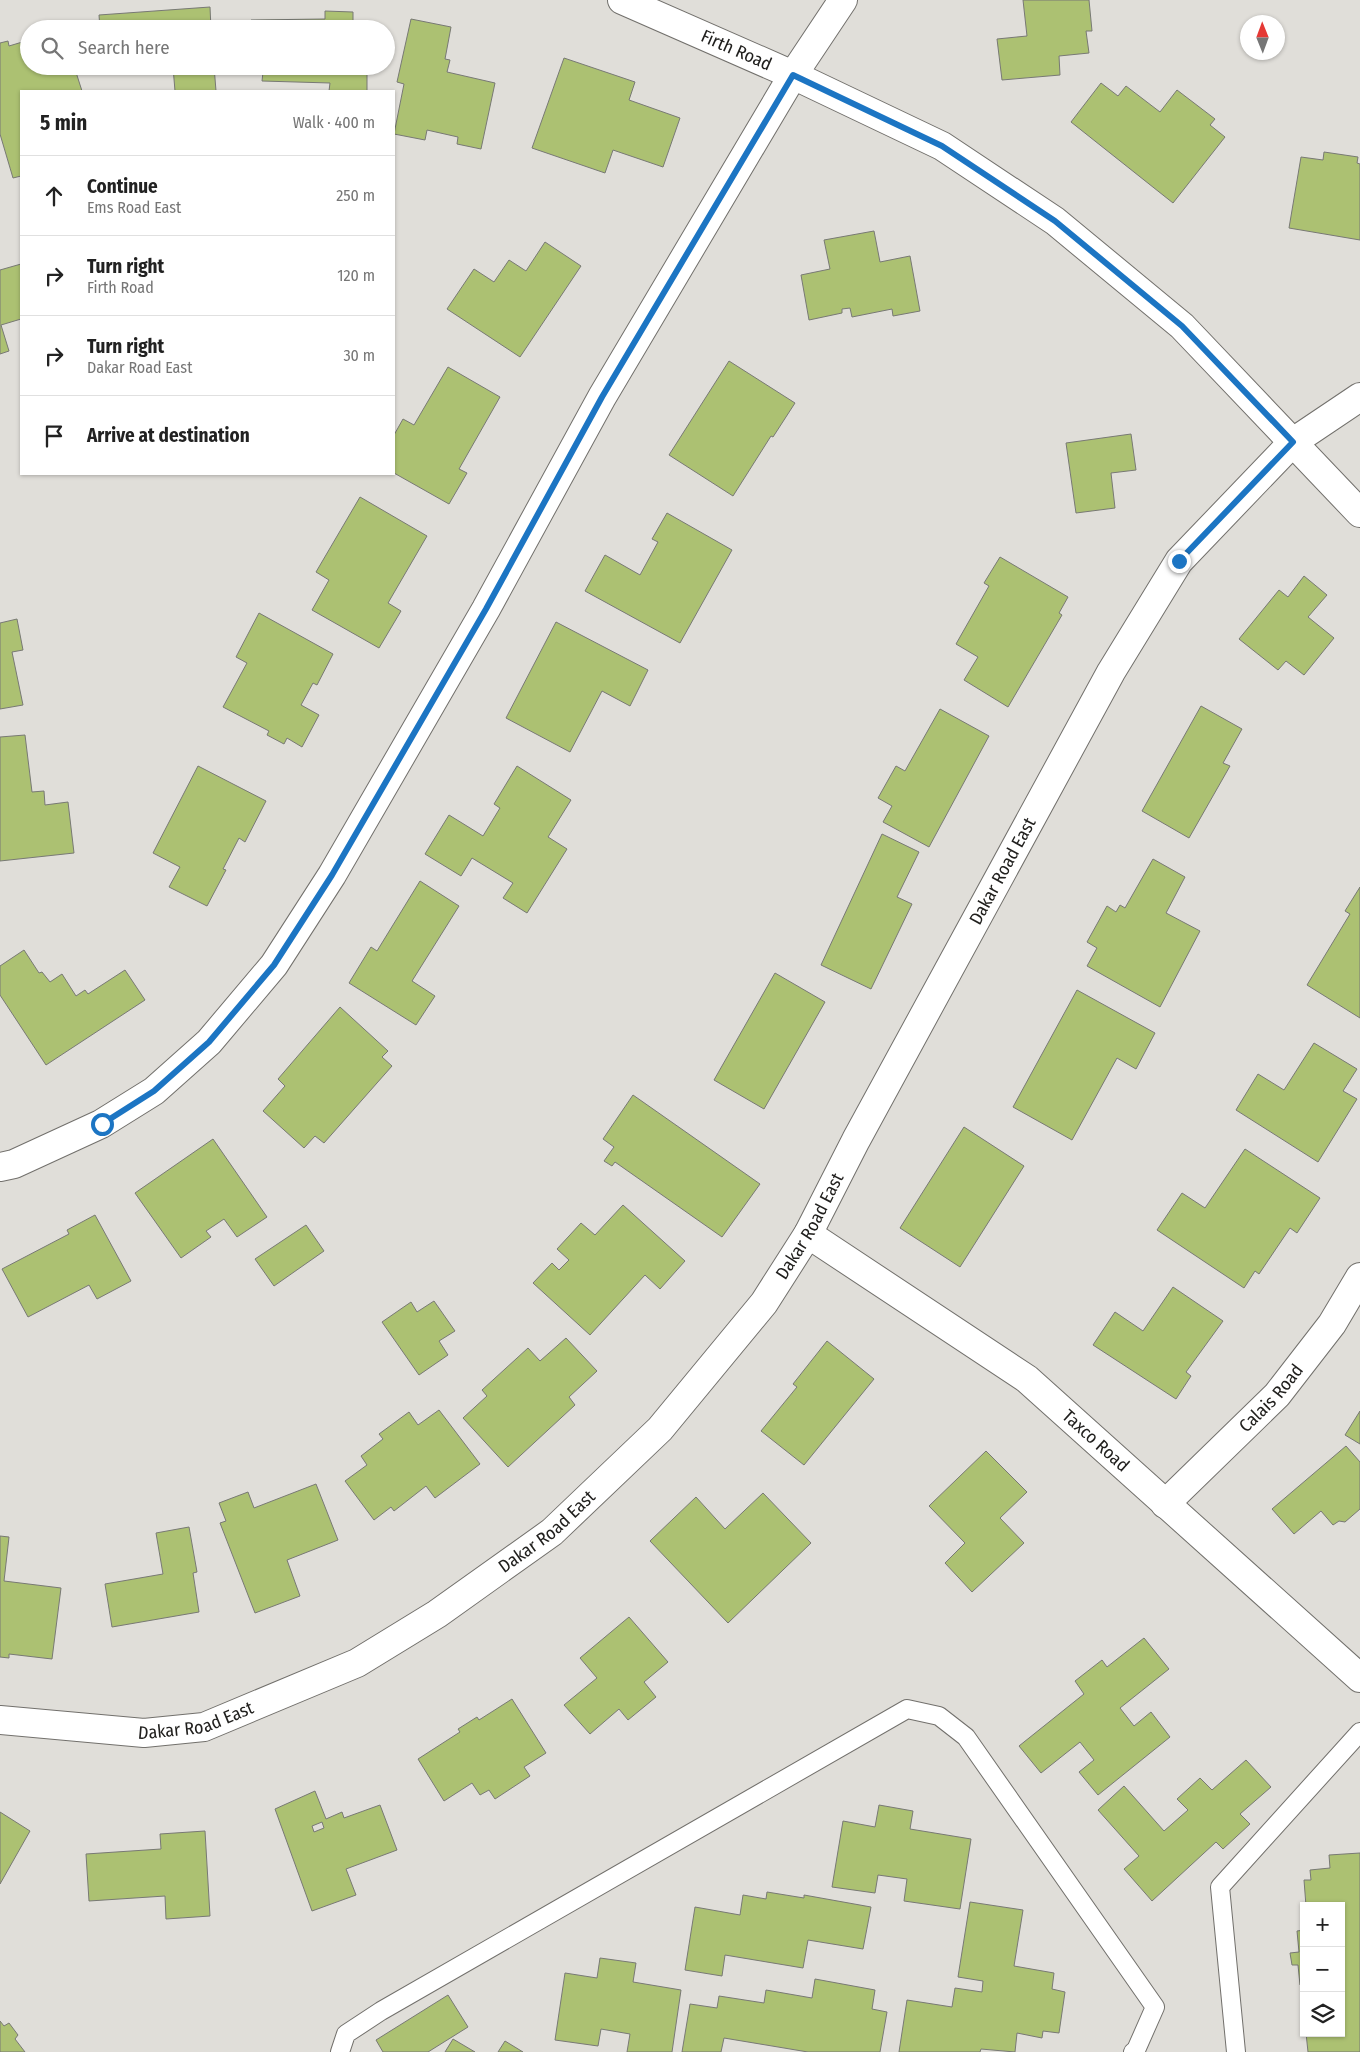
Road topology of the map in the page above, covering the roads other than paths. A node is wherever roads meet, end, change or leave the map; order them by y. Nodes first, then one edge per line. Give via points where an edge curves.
1 (622, 0) edge
2 (843, 0) edge
3 (793, 75) junction
4 (1360, 397) edge
5 (1293, 442) junction
6 (1360, 513) edge
7 (0, 1167) edge
8 (808, 1234) junction
9 (1360, 1277) edge
10 (1165, 1504) junction
11 (1360, 1678) edge
12 (0, 1720) edge
13 (1360, 1732) edge
14 (340, 2052) edge
15 (1133, 2052) edge
16 (1236, 2052) edge

1 - 3 street, Firth Road
2 - 3 street
3 - 5 street, Firth Road via 942,146 1055,221 1182,326
3 - 7 street via 602,397 486,609 357,832 274,965 209,1042 154,1091 102,1124 14,1164
4 - 5 street, Dakar Road East
5 - 6 street, Firth Road
5 - 8 street, Dakar Road East via 1173,570 1106,680
8 - 10 street, Taxco Road via 1027,1379
8 - 12 street, Dakar Road East via 764,1304 660,1429 552,1532 437,1614 357,1663 204,1727 144,1733
9 - 10 street, Calais Road via 1332,1324 1277,1395
10 - 11 street, Taxco Road
13 - 16 lane via 1220,1887
14 - 15 lane via 346,2034 381,2011 907,1709 939,1716 966,1737 1155,2007

